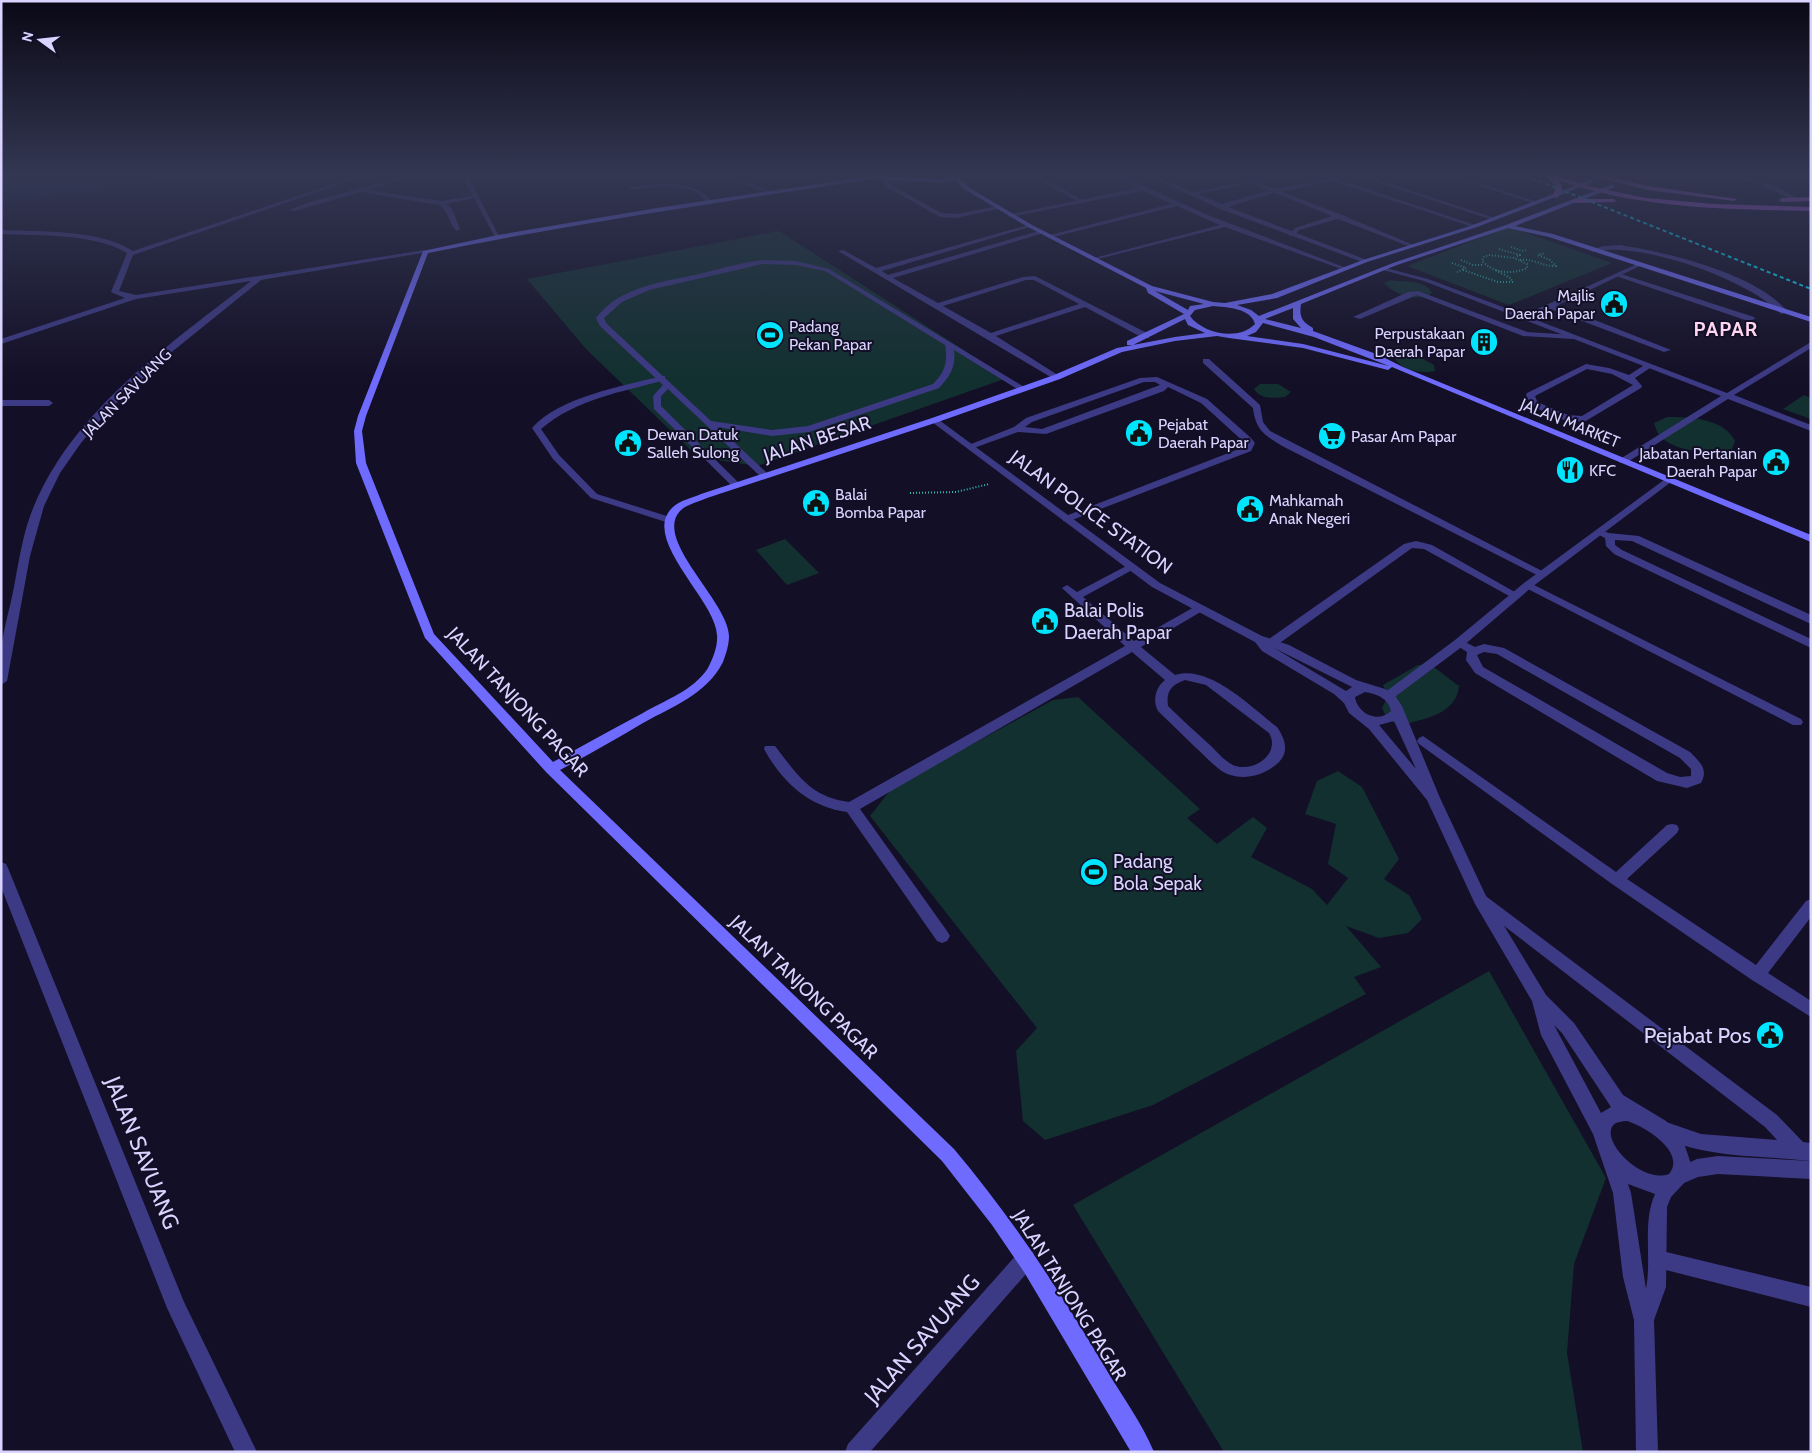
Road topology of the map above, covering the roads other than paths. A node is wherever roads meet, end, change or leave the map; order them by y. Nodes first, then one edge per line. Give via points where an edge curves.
1 (117, 244) edge
2 (160, 244) edge
3 (465, 244) edge
4 (969, 244) edge
5 (1001, 244) edge
6 (1065, 244) edge
7 (1133, 244) edge
8 (1156, 244) edge
9 (1277, 244) edge
10 (1317, 244) edge
11 (1408, 244) edge
12 (1420, 244) edge
13 (1455, 244) edge
14 (1576, 244) edge
15 (1413, 246) junction
16 (1593, 250) junction
17 (841, 251) dead end
18 (425, 252) junction
19 (130, 254) junction
20 (1089, 256) junction
21 (1096, 260) junction
22 (1365, 261) junction
23 (1395, 264) junction
24 (1639, 265) junction
25 (1346, 269) junction
26 (1382, 269) junction
27 (875, 271) junction
28 (1618, 275) junction
29 (886, 277) junction
30 (258, 278) junction
31 (1426, 280) junction
32 (1150, 287) junction
33 (1451, 290) junction
34 (136, 297) junction
35 (1432, 297) junction
36 (1298, 302) junction
37 (1087, 304) junction
38 (1213, 304) junction
39 (1226, 305) junction
40 (936, 306) junction
41 (1551, 306) junction
42 (1784, 312) junction
43 (1187, 314) junction
44 (1356, 317) dead end
45 (1526, 317) junction
46 (1258, 319) junction
47 (1751, 319) dead end
48 (1811, 320) edge
49 (1218, 334) junction
50 (1227, 335) junction
51 (1317, 335) junction
52 (990, 336) junction
53 (1146, 336) junction
54 (1573, 337) junction
55 (1, 342) edge
56 (949, 343) junction
57 (1811, 344) edge
58 (1120, 350) junction
59 (1667, 350) dead end
60 (1206, 361) dead end
61 (1650, 366) junction
62 (1400, 369) junction
63 (1057, 377) junction
64 (1629, 378) junction
65 (665, 381) junction
66 (1162, 381) junction
67 (1022, 388) junction
68 (1728, 396) junction
69 (1, 403) edge
70 (49, 403) dead end
71 (935, 420) junction
72 (710, 423) junction
73 (1023, 428) junction
74 (1811, 428) edge
75 (971, 446) junction
76 (1623, 461) junction
77 (764, 475) junction
78 (1668, 480) junction
79 (736, 485) junction
80 (1067, 519) junction
81 (669, 520) junction
82 (1605, 536) junction
83 (1811, 540) edge
84 (1130, 567) junction
85 (1543, 574) junction
86 (1528, 585) junction
87 (1067, 588) dead end
88 (1515, 595) junction
89 (1076, 597) junction
90 (1200, 608) junction
91 (1811, 620) edge
92 (1258, 639) junction
93 (1273, 642) junction
94 (1459, 643) junction
95 (1811, 644) edge
96 (1133, 647) junction
97 (1474, 651) junction
98 (1173, 680) junction
99 (1, 681) edge
100 (1365, 688) junction
101 (1388, 696) junction
102 (1348, 700) junction
103 (1397, 712) junction
104 (1361, 716) junction
105 (1797, 722) dead end
106 (1423, 741) dead end
107 (770, 749) dead end
108 (551, 769) junction
109 (1433, 798) junction
110 (851, 807) junction
111 (1672, 829) dead end
112 (1, 868) edge
113 (1618, 880) junction
114 (1480, 900) junction
115 (1811, 905) edge
116 (942, 936) dead end
117 (1757, 975) junction
118 (1540, 1000) junction
119 (1811, 1010) edge
120 (1639, 1115) junction
121 (1664, 1130) junction
122 (1602, 1134) junction
123 (1805, 1152) edge
124 (1610, 1156) junction
125 (1811, 1170) edge
126 (1676, 1180) junction
127 (1026, 1259) junction
128 (1658, 1259) junction
129 (1811, 1297) edge
130 (1644, 1320) junction
131 (246, 1452) edge
132 (856, 1452) edge
133 (1143, 1452) edge
134 (1647, 1452) edge

1 - 19 street
2 - 19 street
3 - 18 main road
4 - 27 street
5 - 29 street
6 - 20 main road
7 - 20 street
8 - 21 street
9 - 25 street
10 - 22 street
11 - 15 street
12 - 15 main road
13 - 23 main road
14 - 16 main road
15 - 22 main road
16 - 24 main road
16 - 42 street via 1607,247 1632,249 1701,268 1762,292 1775,300
17 - 27 street
18 - 30 street
18 - 108 main road, JALAN TANJONG PAGAR via 362,416 358,431 361,463 429,636
19 - 34 street via 115,292
20 - 21 main road
21 - 32 main road
22 - 25 main road
23 - 26 main road
23 - 31 street
24 - 28 street
24 - 42 main road
25 - 39 main road via 1274,296
26 - 31 street
26 - 36 main road
27 - 29 street
28 - 41 street
28 - 47 street
29 - 40 street
30 - 34 street
30 - 99 street, JALAN SAVUANG via 136,379 105,410 54,475 39,506 28,544
31 - 33 street
32 - 38 main road
32 - 43 main road via 1151,291
33 - 35 street
33 - 45 street
34 - 55 street
35 - 44 street via 1411,294
35 - 54 street via 1526,334
36 - 46 main road
36 - 51 main road via 1297,319
37 - 40 street via 1030,277
37 - 52 street
37 - 53 street
38 - 39 main road
38 - 43 main road, JALAN BESAR via 1202,305
39 - 46 main road, JALAN MARKET via 1246,310
40 - 52 street
41 - 45 street
41 - 59 street
42 - 48 main road
43 - 49 main road via 1195,327
43 - 53 main road, JALAN BESAR
45 - 54 street
46 - 50 main road via 1257,328 1252,331
46 - 51 main road, JALAN MARKET
49 - 50 main road
49 - 58 main road, JALAN BESAR
50 - 62 main road, JALAN MARKET via 1303,346 1383,368
51 - 62 main road, JALAN MARKET via 1389,361
52 - 63 street
53 - 58 main road, JALAN BESAR
54 - 61 street
56 - 65 street via 827,270 806,264 746,264 644,289 604,312 600,318 602,324
56 - 67 street
56 - 72 street via 953,362 936,386 818,426 772,433
57 - 68 street
58 - 63 main road, JALAN BESAR
60 - 85 street via 1257,407 1259,422 1267,432 1289,446
61 - 64 street
61 - 68 street
62 - 76 main road, JALAN MARKET
63 - 67 main road, JALAN BESAR
64 - 64 street via 1586,366 1530,395 1541,407 1567,418 1584,419 1636,388 1637,384
65 - 72 street
65 - 79 street via 657,396 657,406
65 - 81 street via 576,404 536,428 556,457 594,496
66 - 73 street via 1142,380
66 - 73 street via 1165,387 1161,389 1043,432
66 - 80 street via 1204,401 1248,440 1248,449
67 - 71 main road, JALAN BESAR
68 - 74 street
68 - 76 street
69 - 70 street
71 - 75 street, JALAN POLICE STATION
71 - 77 main road, JALAN BESAR
72 - 77 street
73 - 75 street
75 - 80 street, JALAN POLICE STATION
76 - 78 main road, JALAN MARKET
77 - 79 main road, JALAN BESAR
78 - 82 street
78 - 83 main road, JALAN MARKET
79 - 81 main road, JALAN BESAR via 686,503 675,510
80 - 84 street, JALAN POLICE STATION
81 - 108 main road via 668,531 673,544 718,617 723,632 722,650 704,681 675,701
82 - 85 street
82 - 91 street via 1635,538
82 - 95 street via 1618,552
84 - 89 street
84 - 90 street, JALAN POLICE STATION via 1156,586
85 - 86 street
86 - 88 street
86 - 105 street
87 - 89 street
88 - 93 street via 1428,547 1412,545
88 - 94 street
89 - 96 street
90 - 92 street, JALAN POLICE STATION
90 - 96 street
92 - 93 street, JALAN POLICE STATION
92 - 102 street, JALAN POLICE STATION via 1266,648
93 - 100 street, JALAN POLICE STATION via 1345,681
94 - 97 street
94 - 101 street
96 - 98 street
96 - 110 street
97 - 97 street via 1484,648 1500,651 1685,755 1697,767 1695,780 1680,784 1662,777 1479,670 1472,660
98 - 98 street via 1185,676 1210,682 1235,700 1273,730 1280,748 1275,758 1246,773 1225,767 1162,708 1164,687
100 - 101 street
100 - 102 street via 1352,692
101 - 103 street via 1394,701
102 - 104 street
103 - 104 street via 1384,721
103 - 109 street
104 - 109 street
106 - 113 street
107 - 110 street via 803,790 817,801
108 - 127 main road, JALAN TANJONG PAGAR via 948,1155 985,1199
109 - 114 street
110 - 116 street
111 - 113 street
112 - 131 street, JALAN SAVUANG via 177,1308
113 - 117 street
114 - 118 street
114 - 123 street via 1771,1121
115 - 117 street
117 - 119 street
118 - 120 street via 1568,1028 1617,1101
118 - 122 street via 1547,1030
120 - 121 street
120 - 122 street via 1627,1112 1608,1117
121 - 123 street via 1684,1140 1709,1146
121 - 126 street via 1674,1142 1683,1166
122 - 124 street
124 - 126 street via 1620,1168 1647,1184 1662,1186
124 - 130 street via 1622,1193 1633,1277
125 - 126 street via 1718,1166 1697,1168
126 - 128 street via 1665,1191 1658,1207
127 - 132 street, JALAN SAVUANG
127 - 133 main road, JALAN TANJONG PAGAR
128 - 129 street
128 - 130 street via 1656,1287
130 - 134 street

